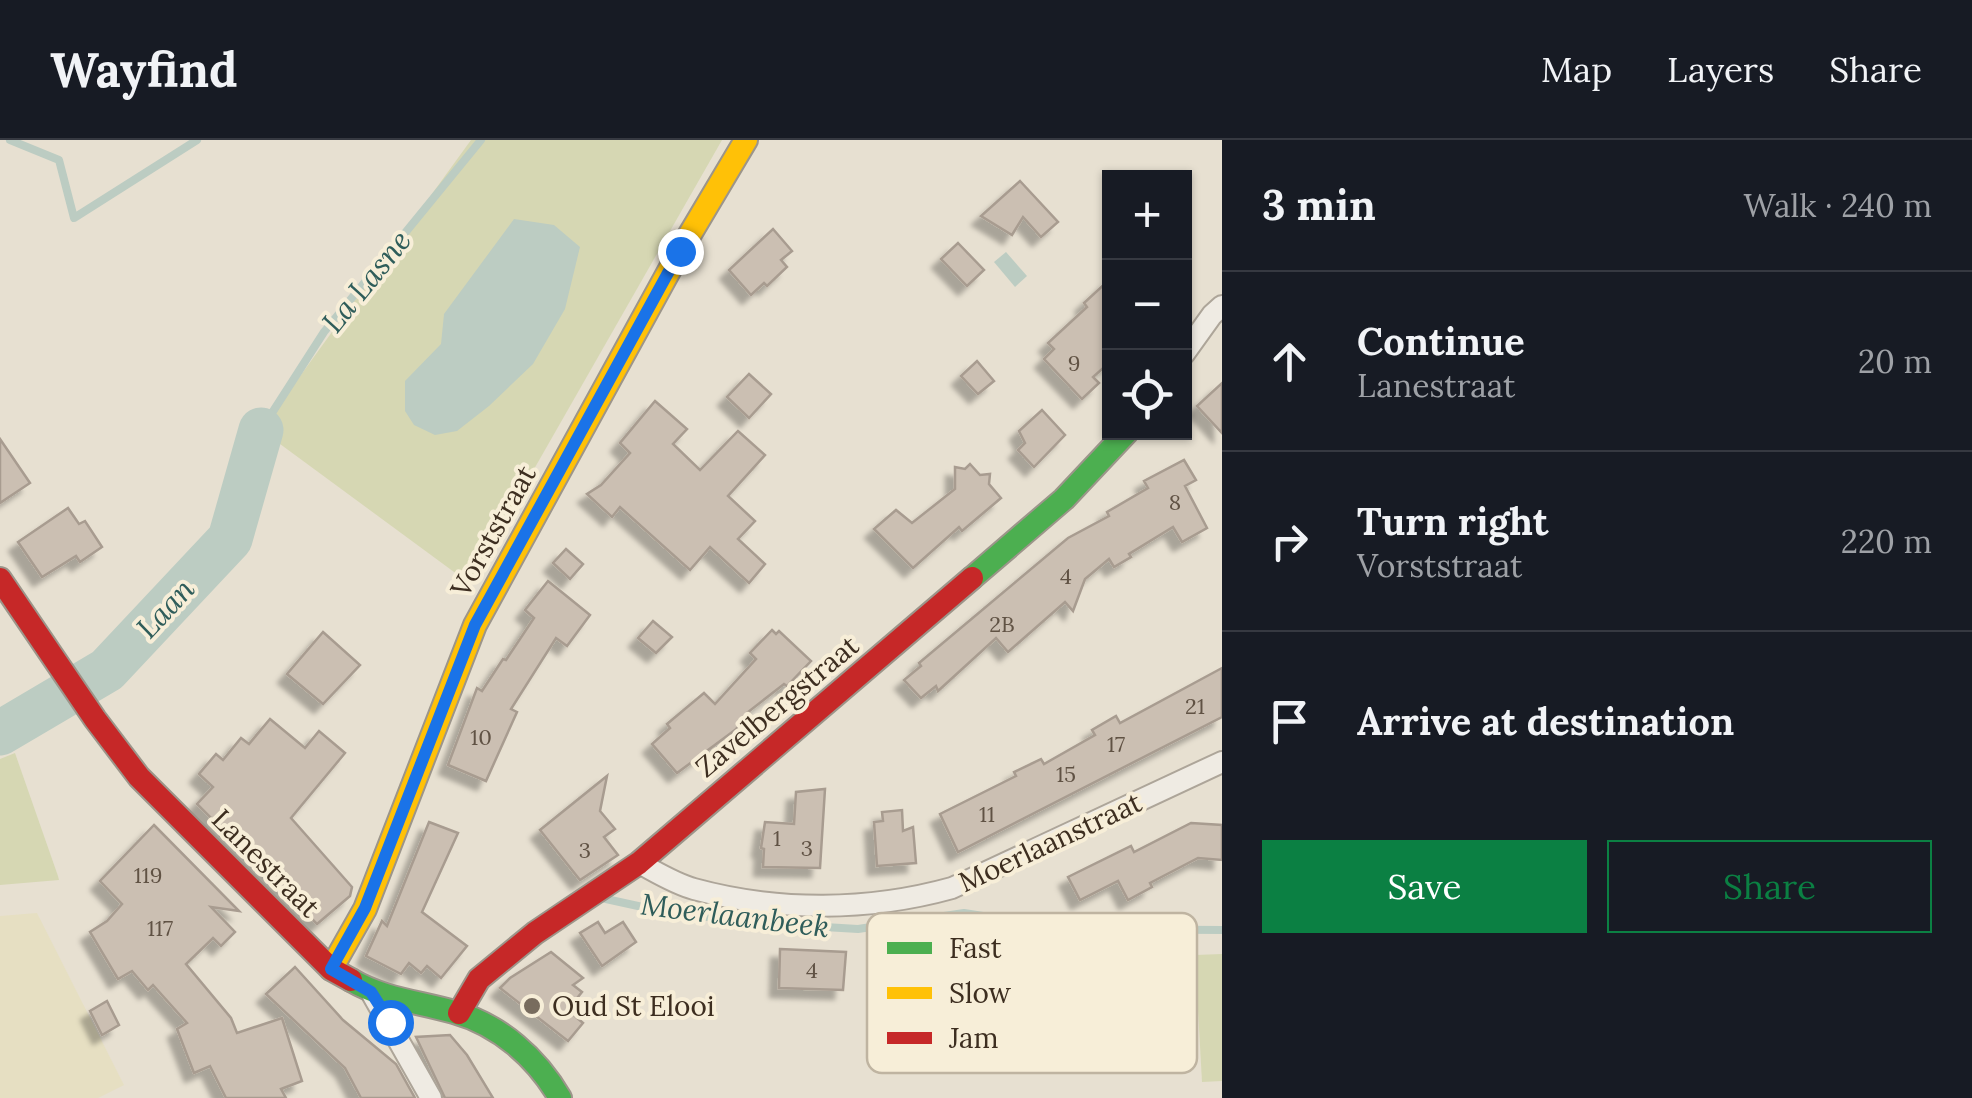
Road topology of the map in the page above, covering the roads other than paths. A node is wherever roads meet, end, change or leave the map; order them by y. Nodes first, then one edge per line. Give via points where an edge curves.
1 (746, 140) edge
2 (1222, 306) edge
3 (1187, 350) edge
4 (1120, 440) edge
5 (0, 579) edge
6 (1220, 764) edge
7 (639, 863) junction
8 (331, 969) junction
9 (371, 992) junction
10 (458, 1014) junction
11 (432, 1098) edge
12 (560, 1098) edge

1 - 8 street, Vorststraat via 475,625 365,908
2 - 3 street
4 - 7 street, Zavelbergstraat via 1064,500
5 - 8 street, Lanestraat via 140,777
6 - 7 street, Moerlaanstraat via 952,888 914,899 778,905 691,889
7 - 10 street, Zavelbergstraat via 479,979
8 - 9 street, Lanestraat
9 - 10 street, Lanestraat
9 - 11 street
10 - 12 street, Lanestraat via 526,1051

